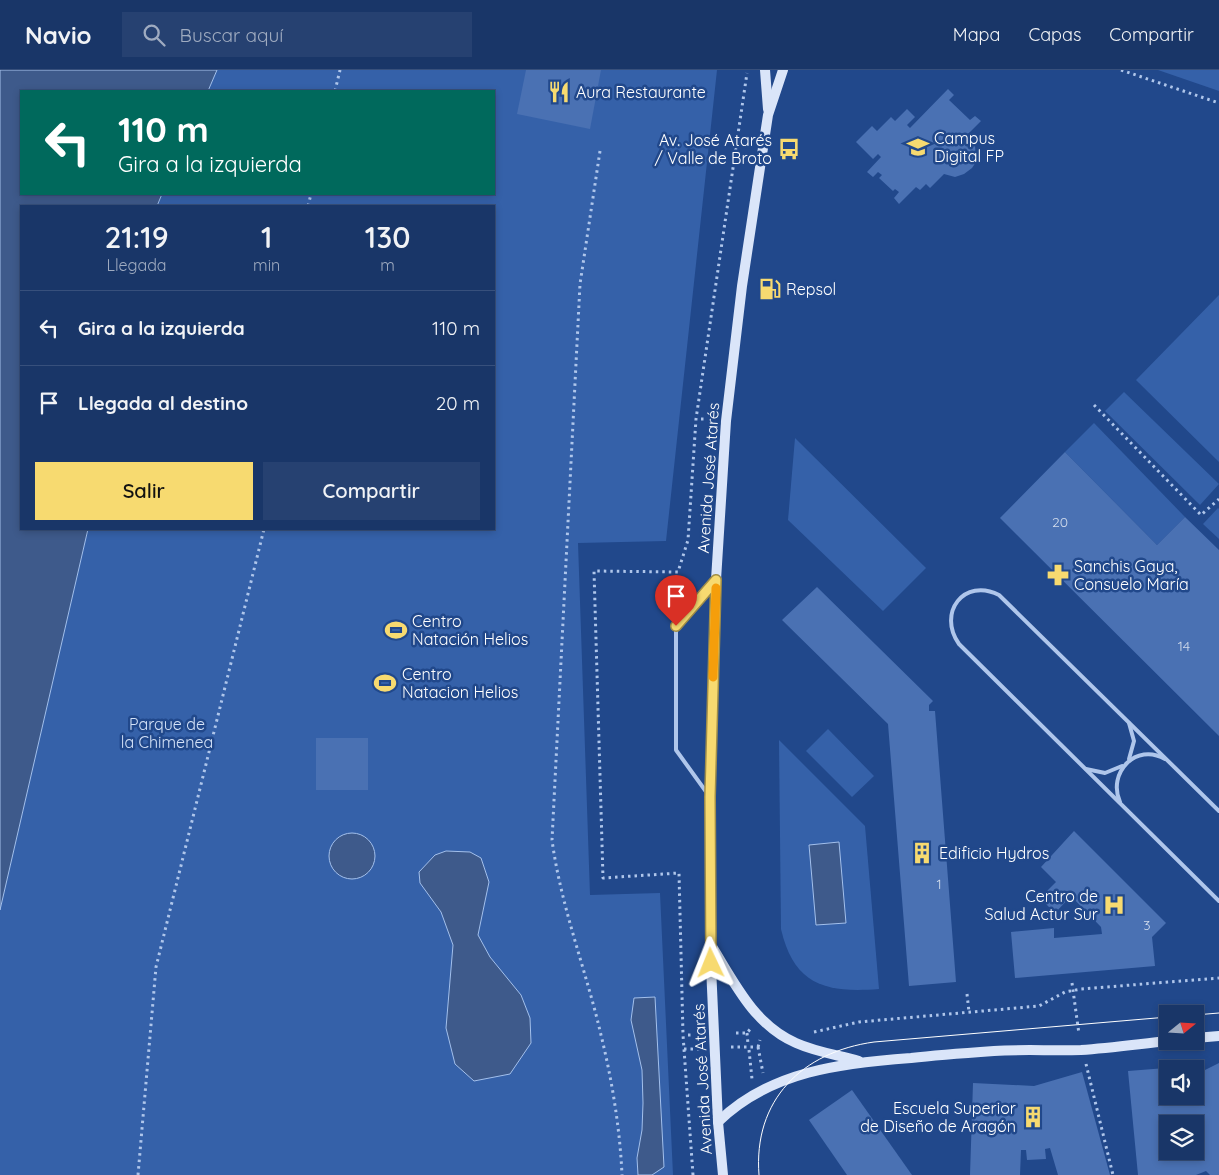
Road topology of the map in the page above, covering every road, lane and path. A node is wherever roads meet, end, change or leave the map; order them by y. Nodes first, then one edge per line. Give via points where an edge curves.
1 (340, 70) edge
2 (765, 70) edge
3 (783, 70) edge
4 (1121, 70) edge
5 (335, 90) edge
6 (1219, 103) edge
7 (768, 115) junction
8 (600, 151) dead end
9 (1094, 405) dead end
10 (701, 419) dead end
11 (706, 419) dead end
12 (1219, 499) edge
13 (264, 530) edge
14 (716, 580) junction
15 (1127, 719) junction
16 (1169, 761) junction
17 (1082, 767) junction
18 (710, 797) junction
19 (1124, 808) junction
20 (1219, 811) edge
21 (1219, 901) edge
22 (710, 944) junction
23 (1219, 978) edge
24 (1072, 982) dead end
25 (1073, 990) junction
26 (968, 994) dead end
27 (969, 1012) junction
28 (809, 1032) dead end
29 (736, 1033) dead end
30 (1219, 1036) edge
31 (1204, 1037) edge
32 (1159, 1042) edge
33 (748, 1044) dead end
34 (737, 1047) dead end
35 (684, 1049) dead end
36 (693, 1049) dead end
37 (749, 1050) dead end
38 (1081, 1050) junction
39 (863, 1061) junction
40 (764, 1080) dead end
41 (752, 1086) dead end
42 (718, 1122) junction
43 (138, 1175) edge
44 (622, 1175) edge
45 (723, 1175) edge
46 (1113, 1175) edge

1 - 5 path
2 - 7 main road, Avenida José Atarés
3 - 7 main road, Avenida José Atarés
4 - 6 path
7 - 14 main road, Avenida José Atarés via 742,286 726,421
8 - 44 path via 580,284 552,840 557,876 601,1035 612,1089
9 - 12 path via 1201,515
10 - 11 path
13 - 43 path via 156,967
14 - 18 main road, Avenida José Atarés
14 - 18 lane via 676,626 676,750
15 - 16 lane
15 - 17 lane via 1134,741 1126,763 1105,773
15 - 17 lane via 999,595 982,590 962,596 951,614 953,635
16 - 19 lane via 1147,754 1125,764 1116,786
16 - 20 lane
17 - 19 lane
18 - 22 main road, Avenida José Atarés
19 - 21 lane
22 - 39 main road via 752,1010 775,1032 805,1047
22 - 42 main road, Avenida José Atarés
23 - 25 path
24 - 25 path
25 - 27 path via 1039,1006
25 - 38 path
26 - 27 path
27 - 28 path via 859,1022
29 - 33 path via 747,1033
30 - 31 main road
32 - 38 main road
34 - 40 path via 758,1047
35 - 36 path, Avenida José Atarés
37 - 41 path
38 - 39 main road via 995,1051
38 - 46 path
39 - 42 main road via 812,1071 783,1081 743,1101
42 - 45 main road, Avenida José Atarés

